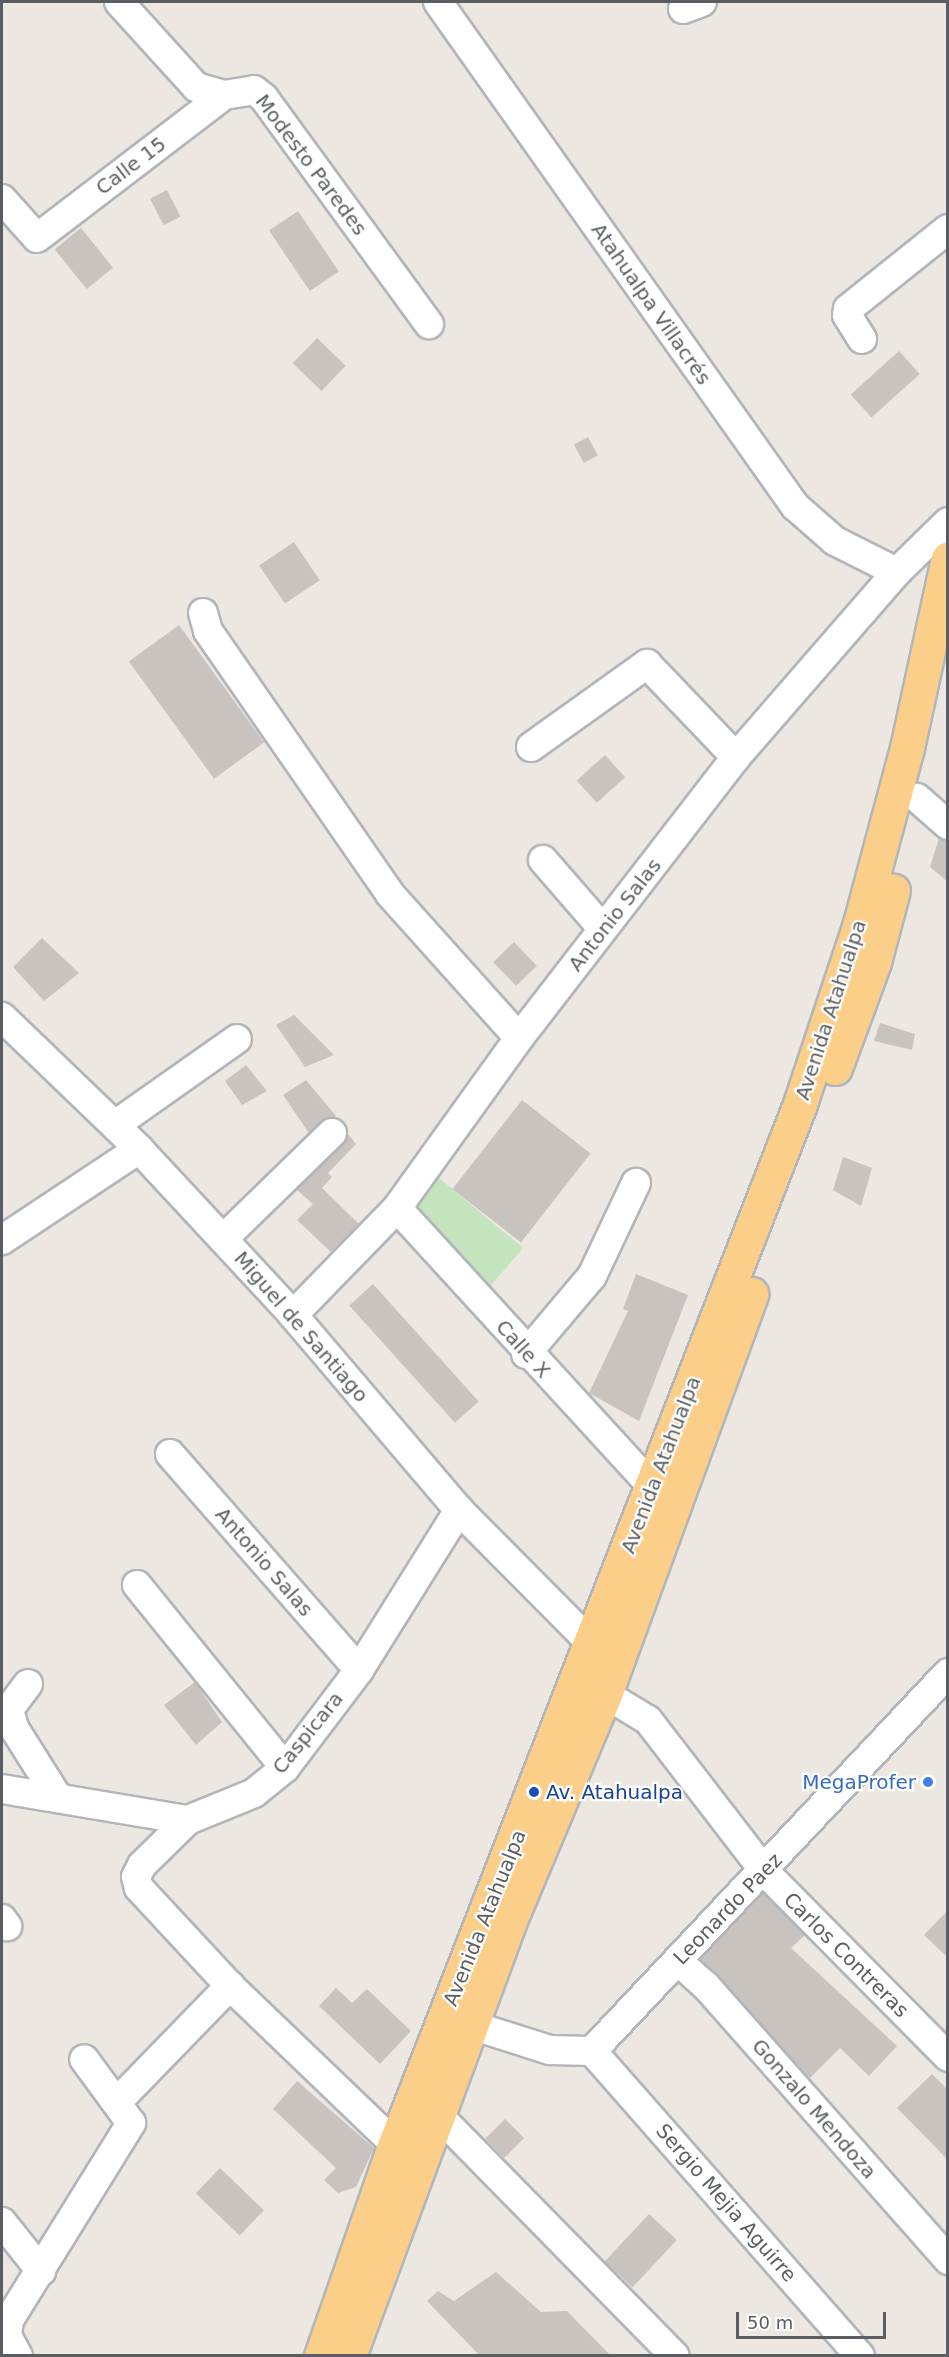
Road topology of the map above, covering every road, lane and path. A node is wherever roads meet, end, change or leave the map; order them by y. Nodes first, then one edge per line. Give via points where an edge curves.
1 (119, 2) edge
2 (438, 2) edge
3 (224, 95) junction
4 (2, 199) edge
5 (948, 228) edge
6 (429, 324) dead end
7 (862, 339) dead end
8 (948, 522) edge
9 (948, 558) edge
10 (897, 572) junction
11 (203, 613) dead end
12 (948, 667) edge
13 (531, 747) dead end
14 (736, 758) junction
15 (916, 798) junction
16 (948, 825) edge
17 (543, 860) dead end
18 (603, 929) junction
19 (2, 1017) edge
20 (519, 1038) junction
21 (237, 1039) dead end
22 (115, 1125) junction
23 (332, 1133) dead end
24 (139, 1149) junction
25 (636, 1183) dead end
26 (397, 1208) junction
27 (223, 1239) junction
28 (2, 1240) edge
29 (293, 1315) junction
30 (526, 1354) junction
31 (170, 1454) dead end
32 (653, 1487) junction
33 (459, 1510) junction
34 (137, 1585) dead end
35 (592, 1644) junction
36 (358, 1670) junction
37 (948, 1672) edge
38 (28, 1684) dead end
39 (605, 1694) junction
40 (285, 1768) junction
41 (2, 1789) edge
42 (58, 1798) junction
43 (188, 1820) junction
44 (765, 1872) junction
45 (678, 1961) junction
46 (230, 1986) junction
47 (471, 2025) junction
48 (592, 2051) junction
49 (948, 2057) edge
50 (84, 2059) dead end
51 (118, 2101) junction
52 (437, 2114) junction
53 (395, 2144) junction
54 (2, 2223) edge
55 (948, 2260) edge
56 (41, 2271) junction
57 (18, 2355) edge
58 (321, 2355) edge
59 (349, 2355) edge
60 (675, 2355) edge
61 (860, 2355) edge

1 - 3 street, Modesto Paredes via 196,87
2 - 10 street, Atahualpa Villacrés via 795,506 835,541
3 - 4 street, Calle 15 via 37,238
3 - 6 street, Modesto Paredes via 242,89 264,98
5 - 7 street via 849,309 847,315
8 - 10 street, Antonio Salas
9 - 32 highway, Avenida Atahualpa via 907,748 859,927 800,1104
10 - 14 street, Antonio Salas
11 - 20 street via 208,631 390,894
12 - 15 highway, Avenida Atahualpa
13 - 14 street via 647,664
14 - 18 street, Antonio Salas
15 - 16 street
15 - 39 highway, Avenida Atahualpa via 874,962
17 - 18 street
18 - 20 street, Antonio Salas
19 - 22 street, Miguel de Santiago
20 - 26 street, Antonio Salas
21 - 22 street
22 - 24 street, Miguel de Santiago
23 - 27 street
24 - 27 street, Miguel de Santiago
24 - 28 street
25 - 30 street via 592,1276
26 - 29 street, Antonio Salas via 346,1266
26 - 30 street, Calle X
27 - 29 street, Miguel de Santiago
29 - 33 street, Miguel de Santiago
30 - 32 street, Calle X
31 - 36 street, Antonio Salas
32 - 35 highway, Avenida Atahualpa
33 - 35 street, Miguel de Santiago
33 - 36 street, Caspicara
34 - 40 street
35 - 53 highway, Avenida Atahualpa
36 - 40 street, Caspicara
37 - 44 street, Leonardo Paez
38 - 42 street via 9,1709 14,1728
39 - 44 street, Carlos Contreras via 648,1720
39 - 47 highway, Avenida Atahualpa
40 - 43 street, Caspicara via 254,1793
41 - 42 street
42 - 43 street
43 - 46 street via 136,1877 139,1888
44 - 45 street, Leonardo Paez
44 - 49 street, Carlos Contreras
45 - 48 street, Leonardo Paez
45 - 55 street, Gonzalo Mendoza via 706,1986
46 - 51 street
46 - 53 street
47 - 48 street via 550,2050
47 - 52 highway, Avenida Atahualpa
48 - 61 street, Sergio Mejia Aguirre
50 - 51 street
51 - 56 street via 129,2116 128,2130
52 - 59 highway, Avenida Atahualpa
52 - 60 street
53 - 58 highway, Avenida Atahualpa
54 - 56 street
56 - 57 street via 9,2320 7,2335

